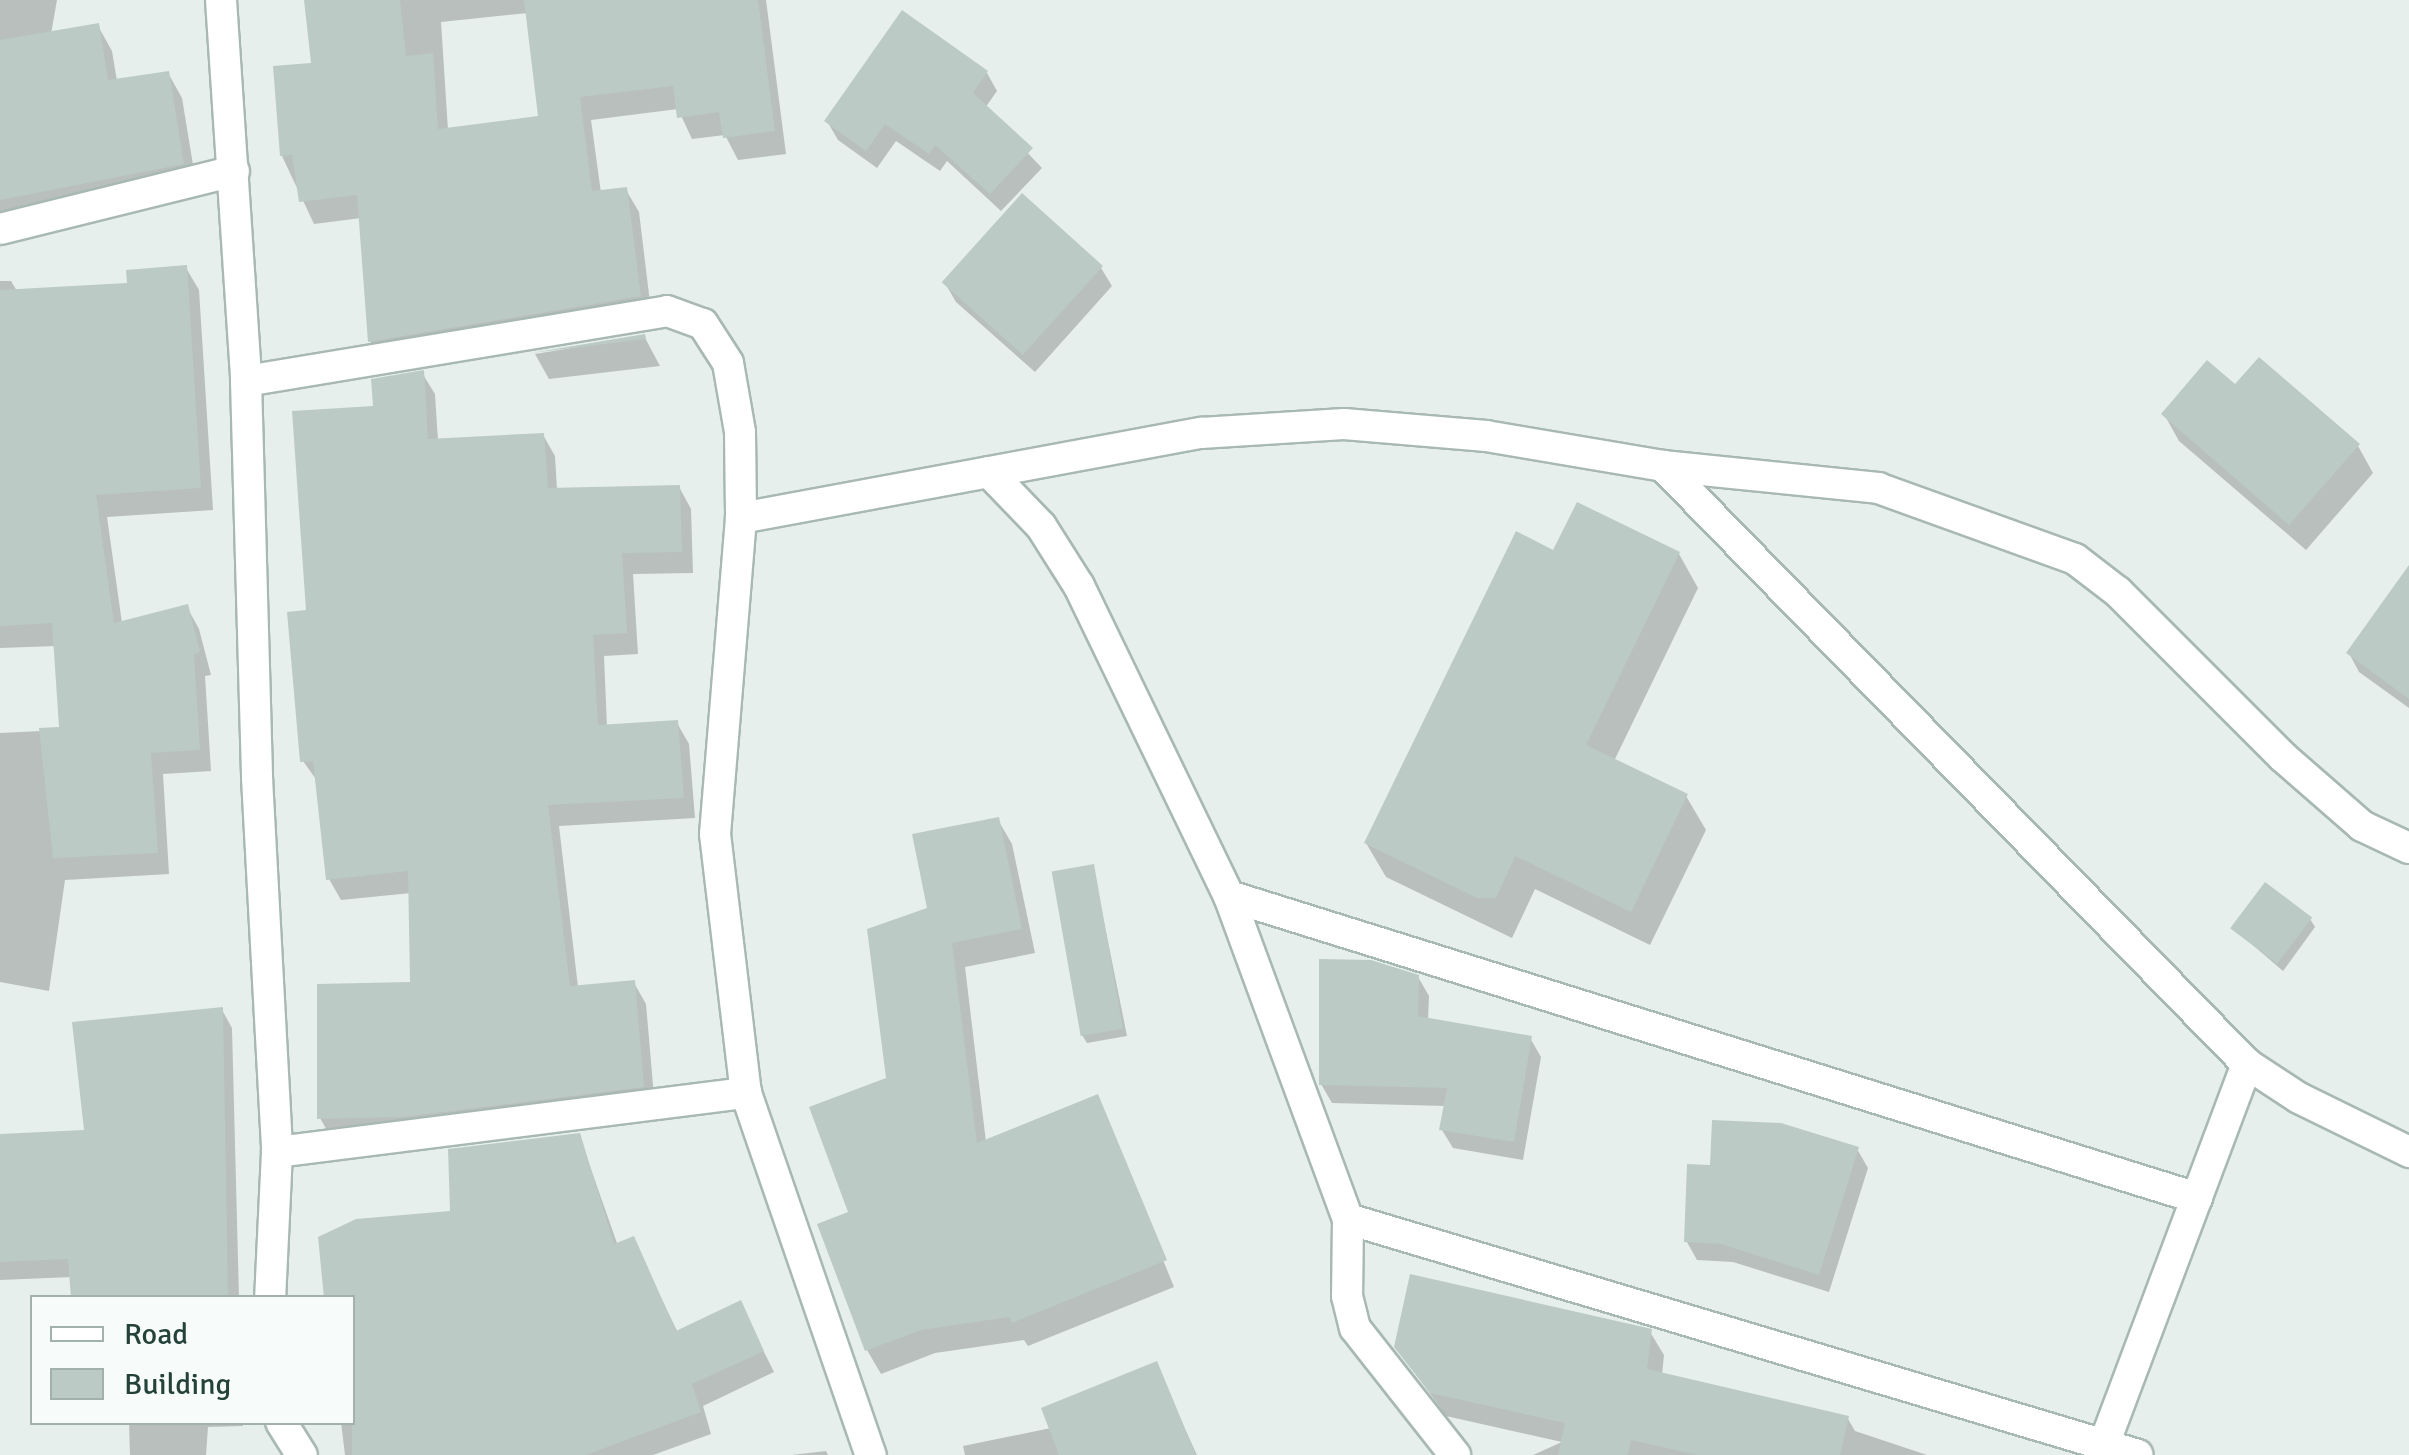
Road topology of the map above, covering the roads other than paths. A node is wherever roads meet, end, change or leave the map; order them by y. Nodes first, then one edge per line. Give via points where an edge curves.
1 (221, 0) edge
2 (234, 171) junction
3 (0, 230) edge
4 (246, 381) junction
5 (1663, 466) junction
6 (989, 472) junction
7 (741, 518) junction
8 (2409, 848) edge
9 (1230, 896) junction
10 (2248, 1064) junction
11 (746, 1093) junction
12 (277, 1152) junction
13 (2409, 1152) edge
14 (2197, 1198) junction
15 (1348, 1219) junction
16 (270, 1295) edge
17 (282, 1425) edge
18 (2102, 1450) edge
19 (302, 1455) edge
20 (871, 1455) edge
21 (1455, 1455) edge
22 (2138, 1455) edge

1 - 2 street
2 - 3 street
2 - 4 street
4 - 7 street via 667,311 703,324 728,363 740,432
4 - 12 street
5 - 6 street via 1486,436 1344,424 1202,432
5 - 8 street via 1878,488 2075,559 2118,592 2362,826
5 - 10 street
6 - 7 street
6 - 9 street via 1041,526 1079,586
7 - 11 street via 715,834
9 - 14 street
9 - 15 street
10 - 13 street via 2298,1098
10 - 14 street
11 - 12 street
11 - 20 street
12 - 16 street
14 - 18 street
15 - 18 street
15 - 21 street via 1347,1296 1355,1328
17 - 19 street
18 - 22 street

